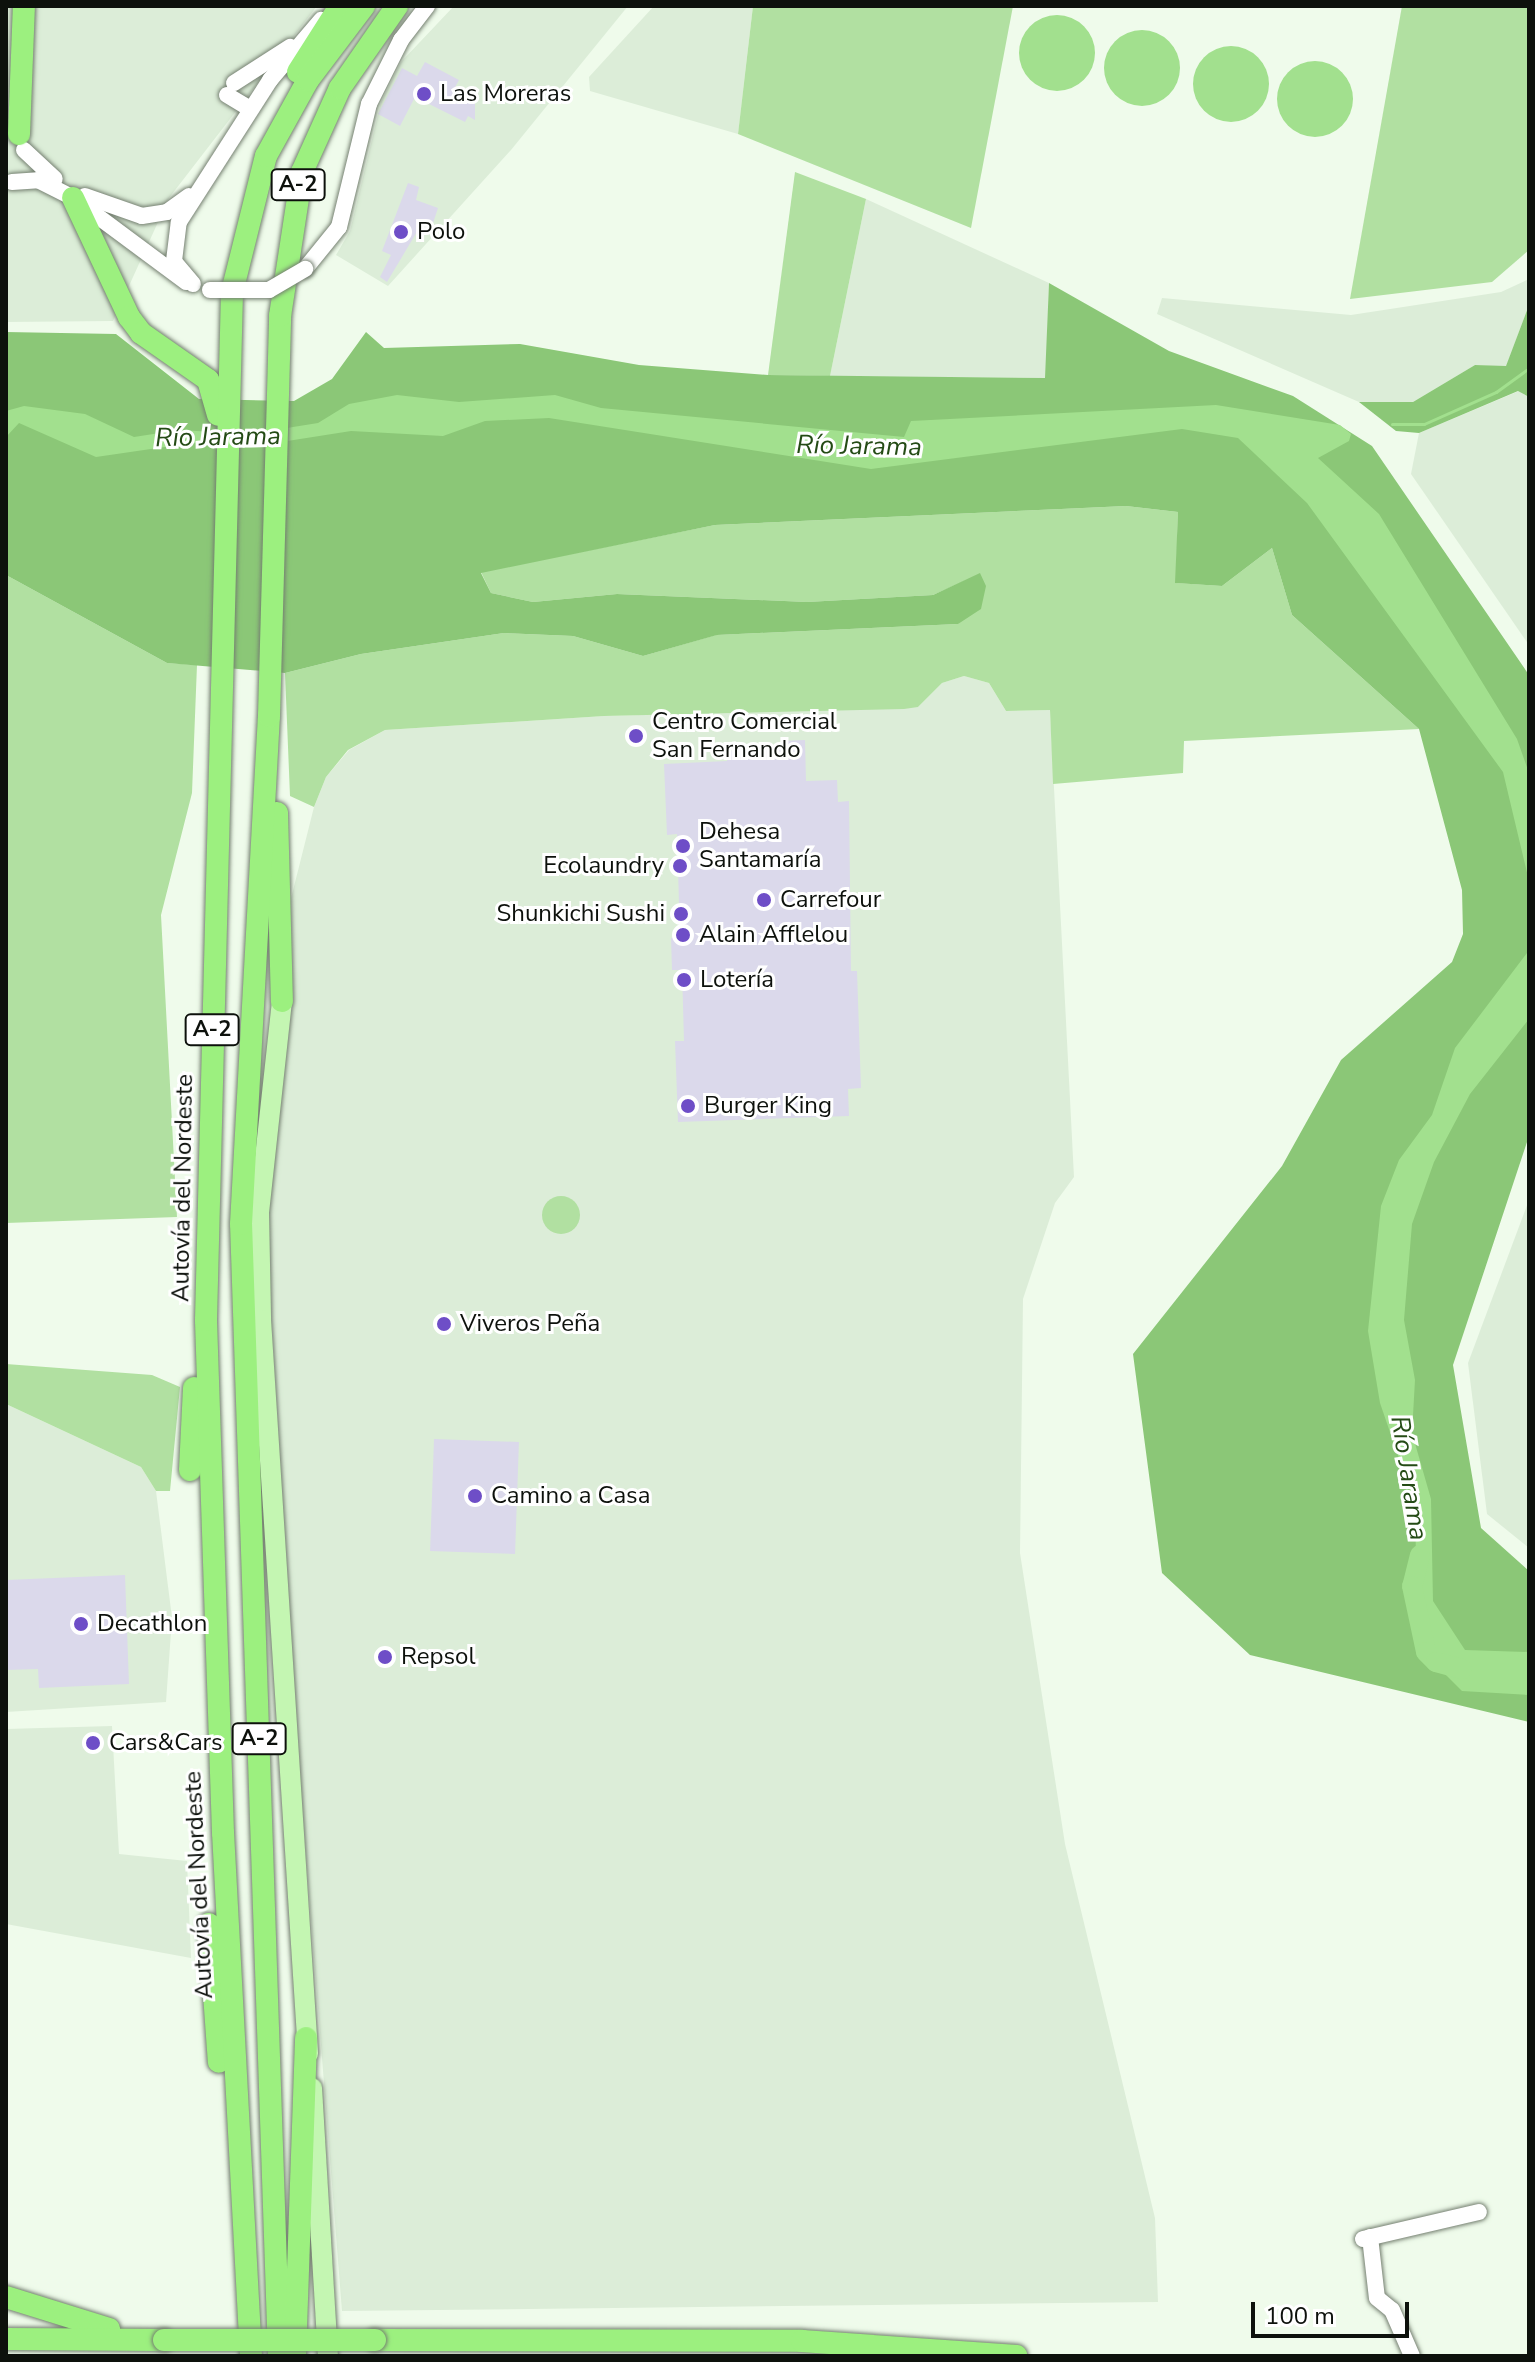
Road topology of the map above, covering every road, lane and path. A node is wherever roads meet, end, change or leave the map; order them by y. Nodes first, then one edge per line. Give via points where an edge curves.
1 (24, 6) edge
2 (334, 6) edge
3 (340, 6) edge
4 (364, 6) edge
5 (397, 6) edge
6 (427, 6) edge
7 (311, 33) junction
8 (250, 109) junction
9 (16, 135) edge
10 (205, 182) junction
11 (9, 185) edge
12 (73, 198) junction
13 (245, 219) junction
14 (193, 284) junction
15 (220, 388) junction
16 (269, 716) junction
17 (282, 1001) joint
18 (206, 1320) junction
19 (190, 1470) dead end
20 (209, 1924) dead end
21 (306, 2038) junction
22 (1479, 2212) dead end
23 (241, 2213) junction
24 (6, 2297) edge
25 (6, 2339) edge
26 (161, 2340) junction
27 (251, 2356) edge
28 (279, 2356) edge
29 (295, 2356) edge
30 (328, 2356) edge
31 (1016, 2356) edge
32 (1412, 2356) edge

1 - 9 highway
2 - 7 street
3 - 13 highway via 271,120 249,176
4 - 13 highway, A-2 via 283,121
5 - 16 highway, A-2 via 340,88 302,172 284,256
6 - 14 street, bridge via 401,40 369,104 332,241 305,269 269,290 210,290
7 - 8 street
7 - 8 street via 230,89
8 - 10 street
9 - 10 street via 49,176 126,213 167,212
9 - 11 street
10 - 14 street via 179,222 173,249 180,274
11 - 12 street via 38,180
12 - 14 street via 156,264
12 - 15 highway via 135,325
13 - 15 highway, A-2
15 - 18 highway, Autovía del Nordeste / A-2 via 226,468
16 - 17 highway via 277,777
16 - 28 highway, A-2 via 241,1224
17 - 21 main road via 259,1212 261,1320
18 - 19 highway via 196,1358
18 - 23 highway, Autovía del Nordeste / A-2
20 - 23 highway via 229,2169
21 - 29 highway
21 - 30 main road
22 - 32 street via 1366,2238 1377,2298 1392,2310
23 - 27 highway, Autovía del Nordeste / A-2
24 - 26 highway via 83,2324
25 - 26 highway
26 - 31 highway, bridge via 802,2341

